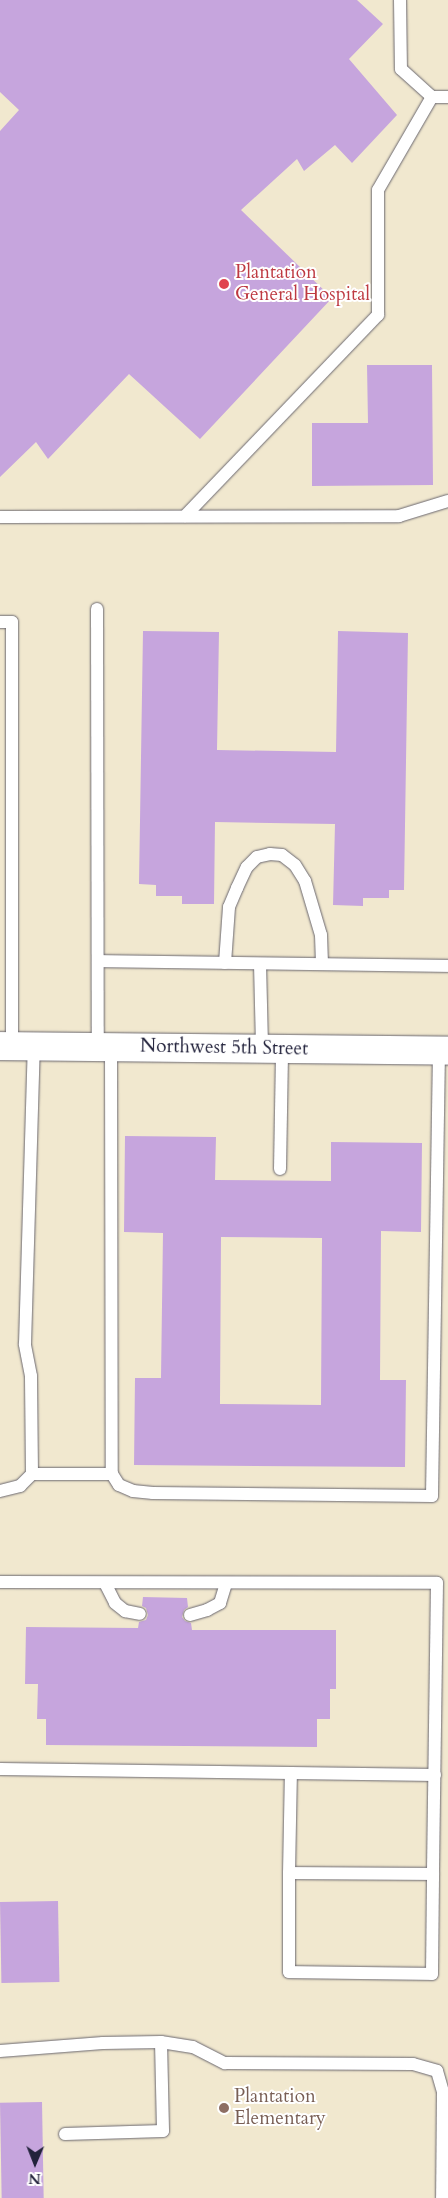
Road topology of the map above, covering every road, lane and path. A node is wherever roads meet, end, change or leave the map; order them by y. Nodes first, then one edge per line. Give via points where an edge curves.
1 (400, 0) edge
2 (432, 97) junction
3 (448, 97) edge
4 (448, 500) edge
5 (185, 516) junction
6 (0, 517) edge
7 (97, 609) dead end
8 (0, 622) edge
9 (98, 961) junction
10 (225, 963) junction
11 (260, 964) junction
12 (322, 964) junction
13 (448, 966) edge
14 (15, 1046) edge
15 (105, 1047) junction
16 (272, 1049) junction
17 (443, 1050) edge
18 (280, 1170) dead end
19 (32, 1474) junction
20 (112, 1474) junction
21 (0, 1491) edge
22 (0, 1582) edge
23 (105, 1583) junction
24 (226, 1583) junction
25 (140, 1614) dead end
26 (190, 1615) dead end
27 (0, 1768) edge
28 (291, 1773) junction
29 (434, 1775) junction
30 (290, 1873) junction
31 (433, 1874) junction
32 (161, 2042) junction
33 (0, 2051) edge
34 (65, 2134) dead end
35 (442, 2198) edge

1 - 2 lane via 401,69
2 - 3 lane
2 - 5 lane via 378,190 378,315
4 - 5 lane via 398,516
5 - 6 lane
7 - 9 lane
8 - 14 lane via 12,622
9 - 10 lane
9 - 15 lane
10 - 11 lane
10 - 12 lane via 229,907 247,867 257,857 270,854 282,856 305,880 321,935
11 - 12 lane
11 - 16 lane
12 - 13 lane
14 - 15 street, Northwest 5th Street
14 - 19 lane via 25,1344 31,1376
15 - 16 street, Northwest 5th Street
15 - 20 lane
16 - 17 street, Northwest 5th Street
16 - 18 lane
17 - 20 lane via 432,1496 153,1493 133,1491 119,1485
19 - 20 lane
19 - 21 lane via 20,1486
22 - 23 lane
23 - 24 lane
23 - 25 lane via 115,1603 125,1611
24 - 26 lane via 220,1603
24 - 29 lane via 438,1583
27 - 28 lane
28 - 29 lane
28 - 30 lane
29 - 31 lane
30 - 31 lane
30 - 31 lane via 289,1972 432,1974
32 - 33 lane
32 - 34 lane via 163,2131
32 - 35 lane via 193,2047 225,2064 413,2064 437,2071 443,2092

